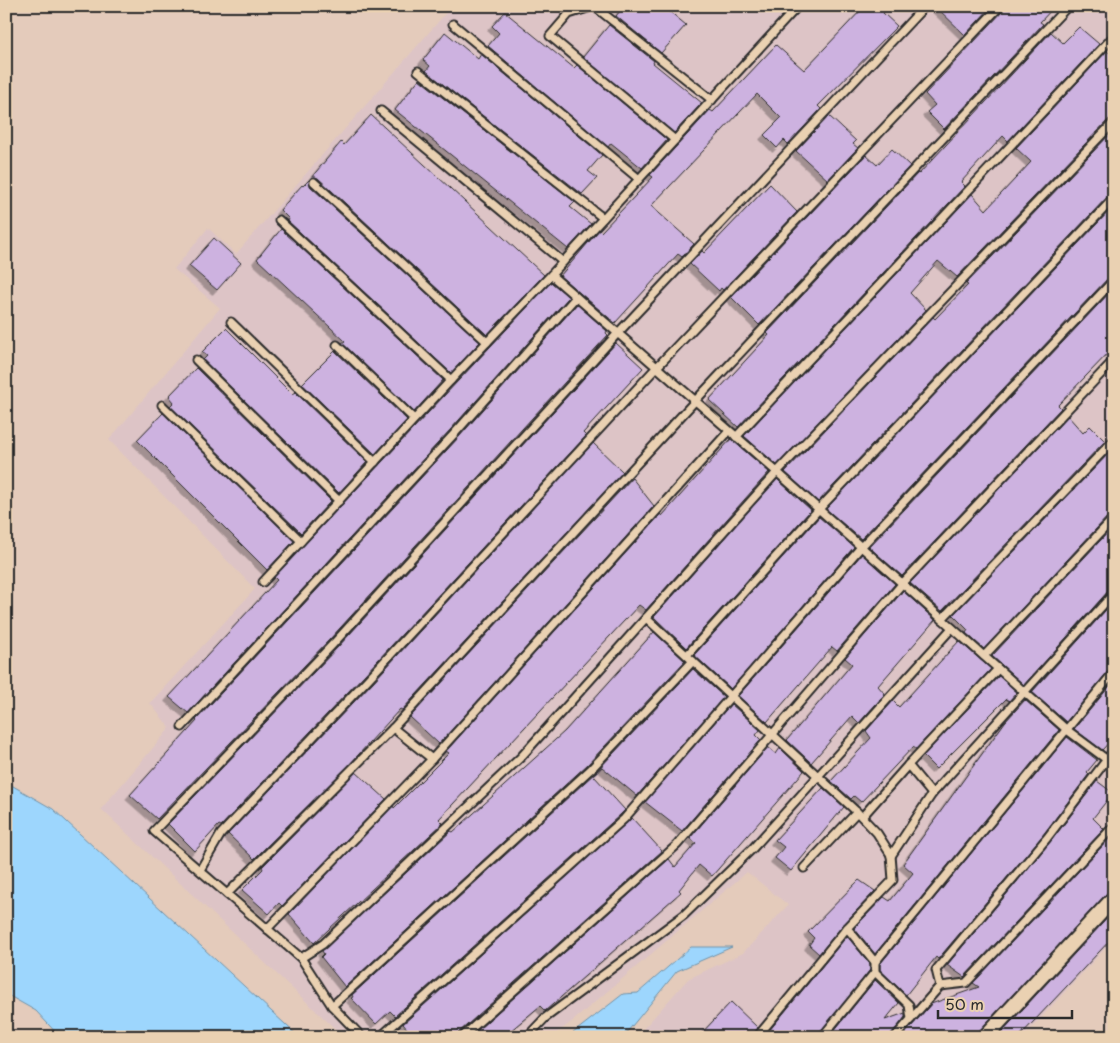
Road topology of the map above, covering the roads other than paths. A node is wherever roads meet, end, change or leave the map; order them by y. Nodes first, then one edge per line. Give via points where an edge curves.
1 (798, 6) edge
2 (925, 6) edge
3 (1000, 6) edge
4 (1068, 6) edge
5 (453, 24) dead end
6 (1114, 36) edge
7 (418, 71) dead end
8 (712, 100) junction
9 (381, 111) dead end
10 (1114, 122) edge
11 (675, 140) junction
12 (639, 179) junction
13 (314, 182) dead end
14 (1114, 198) edge
15 (603, 218) junction
16 (278, 220) dead end
17 (563, 262) junction
18 (551, 275) junction
19 (1114, 280) edge
20 (576, 297) junction
21 (230, 322) dead end
22 (616, 334) junction
23 (487, 342) junction
24 (337, 344) dead end
25 (196, 360) dead end
26 (1114, 360) edge
27 (656, 368) junction
28 (451, 380) junction
29 (694, 401) junction
30 (162, 404) dead end
31 (414, 419) junction
32 (729, 431) junction
33 (736, 436) junction
34 (1114, 440) edge
35 (375, 462) junction
36 (777, 472) junction
37 (339, 501) junction
38 (819, 509) junction
39 (1114, 518) edge
40 (301, 541) junction
41 (860, 546) junction
42 (263, 582) dead end
43 (902, 584) junction
44 (1114, 592) edge
45 (646, 618) junction
46 (942, 619) junction
47 (952, 628) junction
48 (687, 655) junction
49 (984, 656) junction
50 (693, 661) junction
51 (998, 669) junction
52 (1114, 672) edge
53 (1024, 692) junction
54 (730, 695) junction
55 (182, 727) dead end
56 (393, 728) junction
57 (1067, 730) junction
58 (773, 735) junction
59 (1114, 750) edge
60 (432, 759) junction
61 (1106, 759) junction
62 (908, 765) junction
63 (1114, 765) edge
64 (818, 776) junction
65 (932, 794) junction
66 (859, 815) junction
67 (1114, 826) edge
68 (891, 856) junction
69 (804, 868) dead end
70 (200, 870) junction
71 (227, 894) junction
72 (1114, 898) edge
73 (847, 928) junction
74 (267, 929) junction
75 (301, 958) junction
76 (875, 962) junction
77 (875, 972) junction
78 (940, 986) junction
79 (332, 1006) junction
80 (911, 1019) junction
81 (362, 1037) edge
82 (380, 1037) edge
83 (462, 1037) edge
84 (527, 1037) edge
85 (757, 1037) edge
86 (822, 1037) edge
87 (895, 1037) edge
88 (985, 1037) edge

1 - 8 lane
2 - 22 lane
3 - 27 lane
4 - 29 lane
5 - 12 lane
6 - 33 lane
7 - 15 lane
8 - 11 lane
8 - 11 lane via 594,6 569,14 550,36
9 - 17 lane
10 - 36 lane
11 - 12 lane
12 - 15 lane
13 - 23 lane
14 - 38 lane
15 - 17 lane
16 - 28 lane
17 - 18 lane
18 - 20 lane
18 - 23 lane
19 - 41 lane
20 - 22 lane
20 - 55 lane via 455,434
21 - 35 lane
22 - 27 lane
22 - 70 lane via 334,643 154,831
23 - 28 lane
24 - 31 lane
25 - 37 lane
26 - 43 lane
27 - 29 lane
27 - 70 lane via 221,834
28 - 31 lane
29 - 32 lane
29 - 56 lane
30 - 40 lane
31 - 35 lane
32 - 33 lane
32 - 60 lane
33 - 36 lane
34 - 46 lane
35 - 37 lane
36 - 38 lane
36 - 45 lane
37 - 40 lane
38 - 41 lane
38 - 48 lane
39 - 49 lane
40 - 42 lane
41 - 43 lane
41 - 54 lane
43 - 46 lane
43 - 58 lane
44 - 53 lane
45 - 48 lane
45 - 75 lane via 521,758 323,944
46 - 47 lane
47 - 49 lane
47 - 64 lane
48 - 50 lane
49 - 51 lane
50 - 54 lane
50 - 79 lane via 592,768
51 - 53 lane
51 - 62 lane
52 - 57 lane
53 - 57 lane
53 - 65 lane
54 - 58 lane
54 - 82 lane via 624,819
56 - 60 lane
56 - 71 lane
57 - 61 lane
57 - 76 lane
58 - 64 lane
58 - 83 lane via 676,845
59 - 61 lane
60 - 74 lane
61 - 63 lane
61 - 78 lane via 1047,838 936,970
62 - 65 lane
62 - 66 lane
64 - 66 lane
64 - 84 lane via 753,848 684,915 545,1018
65 - 68 lane
66 - 68 lane via 877,833
66 - 69 lane
67 - 78 lane via 966,983
68 - 73 lane via 893,880
70 - 71 lane
71 - 74 lane
72 - 88 street
73 - 76 lane
73 - 85 lane
74 - 75 lane
75 - 79 lane
76 - 77 lane
77 - 80 lane via 909,1005
77 - 86 lane
78 - 80 lane
79 - 81 lane
80 - 87 lane

